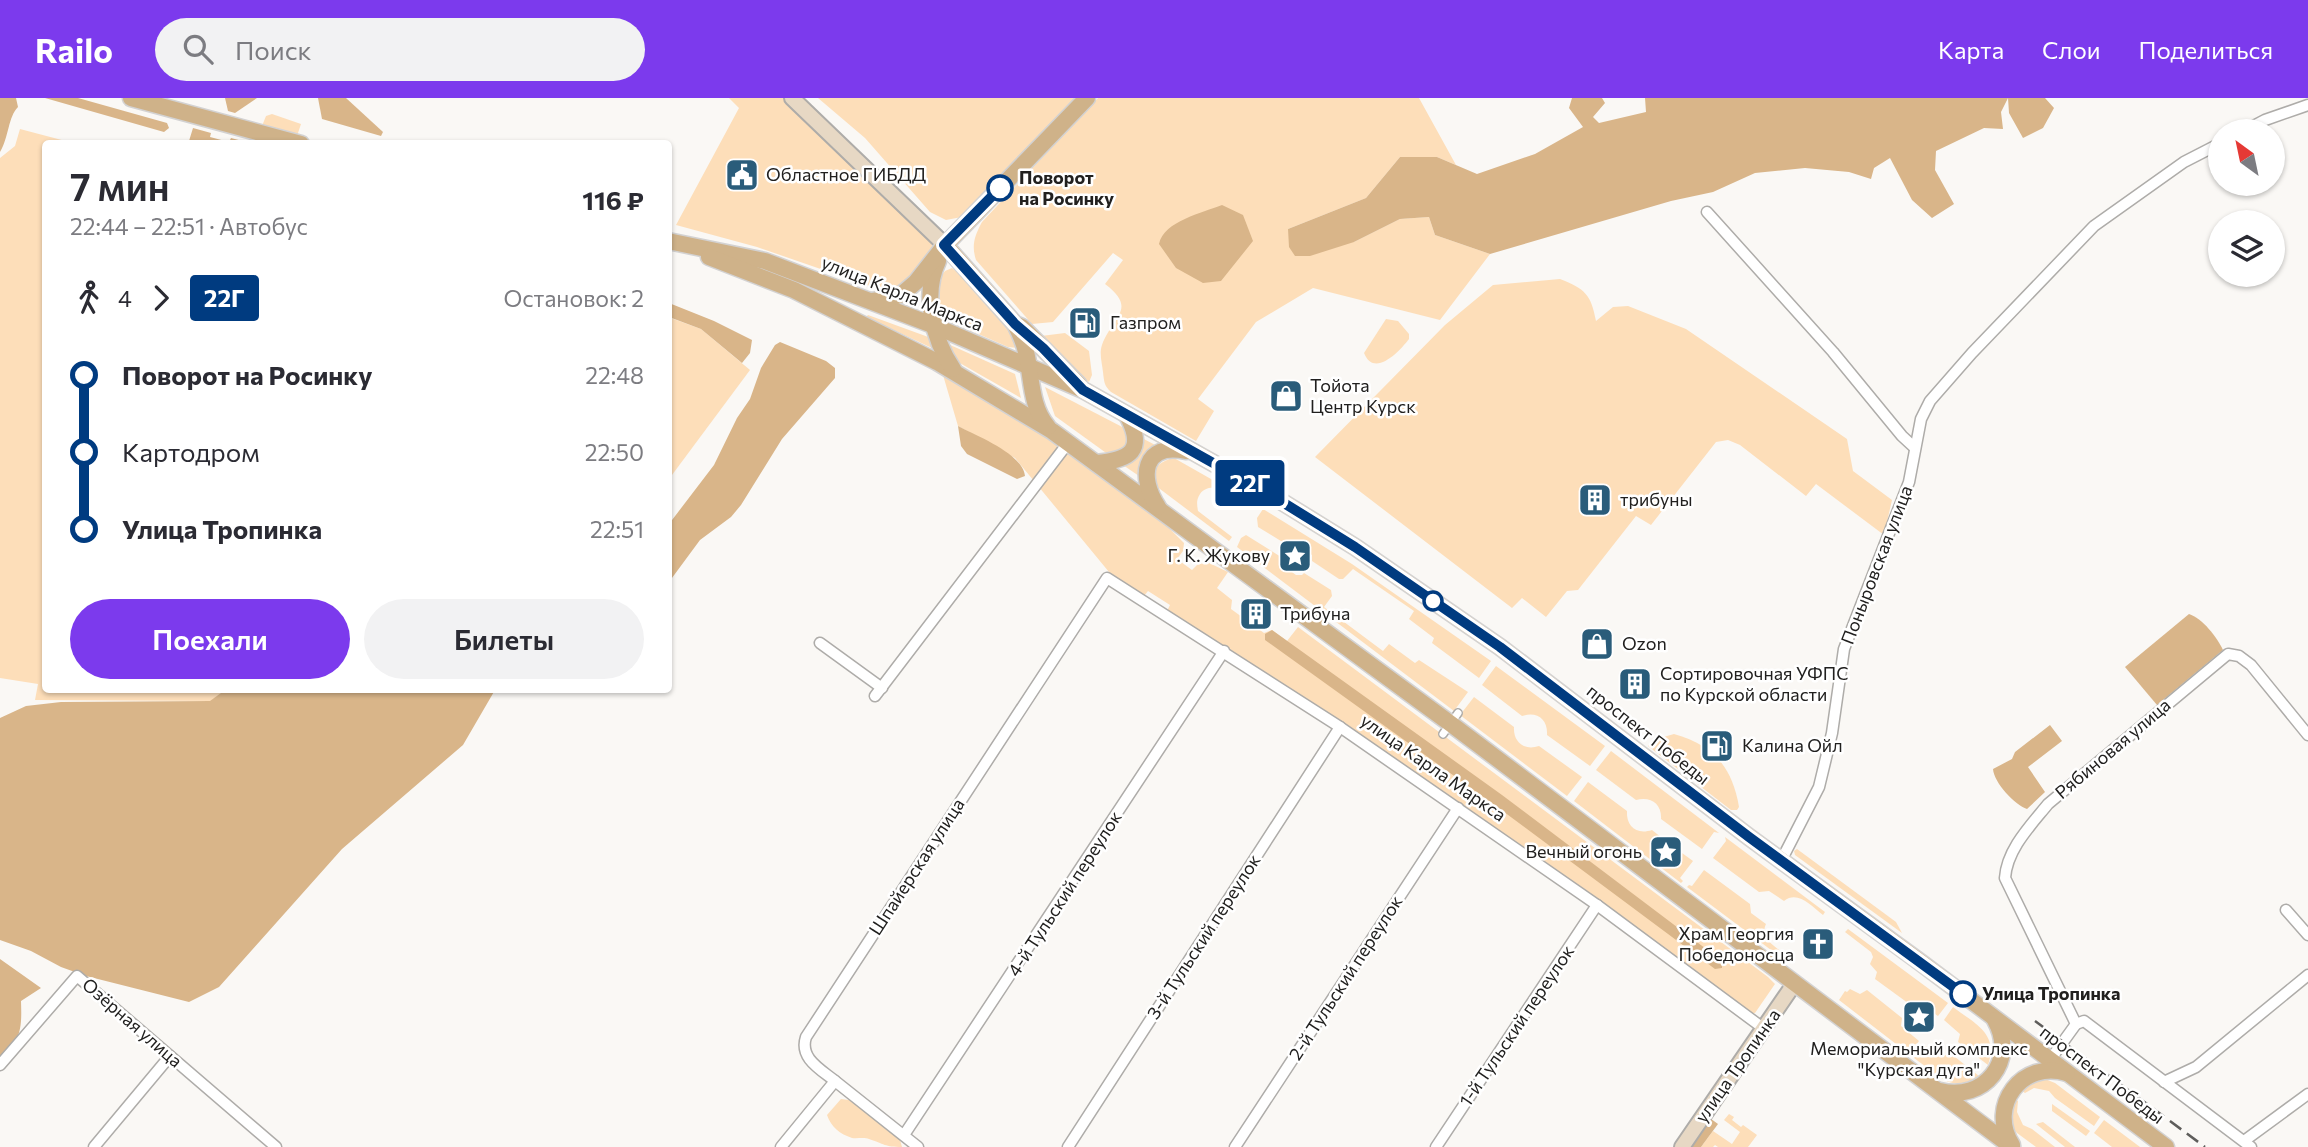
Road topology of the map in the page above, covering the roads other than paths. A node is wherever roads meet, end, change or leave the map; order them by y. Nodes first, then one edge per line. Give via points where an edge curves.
1 (131, 98) edge
2 (792, 98) edge
3 (1087, 98) edge
4 (2308, 105) edge
5 (2268, 119) edge
6 (286, 140) edge
7 (2208, 150) edge
8 (1707, 212) dead end
9 (672, 243) edge
10 (672, 244) edge
11 (944, 245) junction
12 (872, 301) junction
13 (1015, 324) junction
14 (935, 326) junction
15 (1028, 368) junction
16 (954, 371) junction
17 (1083, 390) junction
18 (1127, 415) junction
19 (1052, 431) junction
20 (1068, 443) junction
21 (1915, 448) junction
22 (1196, 453) junction
23 (1096, 463) junction
24 (1160, 510) junction
25 (1107, 578) joint
26 (820, 643) dead end
27 (1224, 651) junction
28 (1340, 727) junction
29 (2308, 735) edge
30 (1458, 808) junction
31 (1781, 861) junction
32 (1597, 905) junction
33 (2286, 910) dead end
34 (2308, 935) edge
35 (2308, 975) edge
36 (1794, 984) junction
37 (1993, 1017) junction
38 (2076, 1024) junction
39 (1763, 1028) junction
40 (170, 1056) junction
41 (2050, 1060) junction
42 (0, 1065) edge
43 (2069, 1074) junction
44 (835, 1081) junction
45 (2164, 1082) junction
46 (1934, 1088) junction
47 (2308, 1094) edge
48 (904, 1135) junction
49 (2247, 1144) edge
50 (94, 1147) edge
51 (276, 1147) edge
52 (781, 1147) edge
53 (918, 1147) edge
54 (1068, 1147) edge
55 (1235, 1147) edge
56 (1436, 1147) edge
57 (1682, 1147) edge
58 (2013, 1147) edge
59 (2166, 1147) edge

1 - 6 main road
2 - 11 main road, улица Карла Маркса
3 - 11 main road
4 - 5 street
7 - 21 street, Поныровская улица via 2094,226 1930,401
8 - 21 street
9 - 12 main road, улица Карла Маркса via 765,261
10 - 16 main road via 794,290
11 - 12 main road via 902,294
11 - 13 main road, улица Карла Маркса
11 - 14 main road via 931,282
12 - 14 main road, улица Карла Маркса
13 - 15 main road
13 - 17 main road, улица Карла Маркса
14 - 15 main road, улица Карла Маркса
14 - 16 main road
15 - 17 main road, улица Карла Маркса
15 - 19 main road via 1040,414
16 - 19 main road
17 - 18 main road, проспект Победы
18 - 22 main road, проспект Победы
18 - 23 main road via 1134,449 1125,458
19 - 20 main road
20 - 23 main road
20 - 26 street via 879,692
21 - 31 street, Поныровская улица via 1909,482 1844,649 1819,787
22 - 24 main road via 1166,450 1151,460 1145,478
22 - 31 main road, проспект Победы via 1355,547 1489,640
23 - 24 main road
24 - 36 main road
25 - 27 street, улица Карла Маркса
25 - 44 street, Шпайерская улица via 806,1037 804,1053
27 - 28 street, улица Карла Маркса
27 - 48 street, 4-й Тульский переулок
28 - 30 street, улица Карла Маркса
28 - 54 street, 3-й Тульский переулок
29 - 38 street, Рябиновая улица via 2251,665 2228,654 2048,804 2010,855 2005,878
30 - 32 street, улица Карла Маркса
30 - 55 street, 2-й Тульский переулок
31 - 37 main road, проспект Победы
32 - 39 street, улица Карла Маркса
32 - 56 street, 1-й Тульский переулок
33 - 34 street
35 - 45 street via 2196,1067
36 - 39 main road, улица Тропинка
36 - 46 main road
37 - 41 main road, проспект Победы
37 - 46 main road via 2003,1046 1992,1076 1965,1092
38 - 41 street
38 - 45 street via 2084,1021
39 - 57 main road, улица Тропинка
40 - 42 street, Озёрная улица via 77,976
40 - 50 street
40 - 51 street, Озёрная улица
41 - 43 main road, проспект Победы
43 - 58 main road via 2039,1072 2012,1089 2003,1119
43 - 59 main road, проспект Победы
44 - 48 street
44 - 52 street
45 - 49 street
46 - 58 main road
47 - 49 street
48 - 53 street

